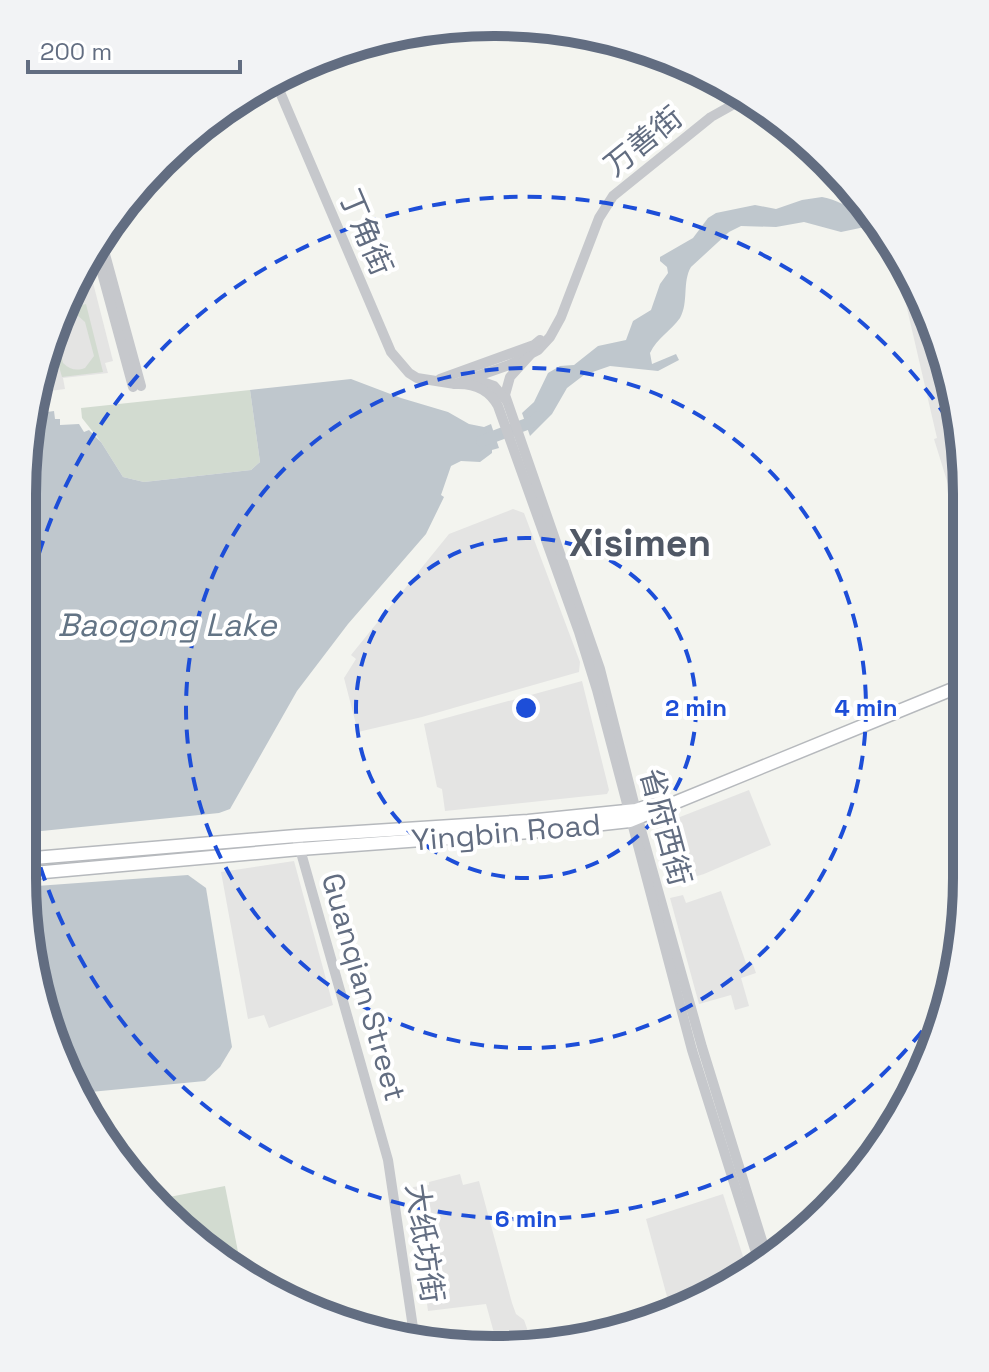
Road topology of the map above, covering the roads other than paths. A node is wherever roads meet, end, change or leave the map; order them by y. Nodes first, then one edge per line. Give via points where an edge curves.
1 (279, 90) edge
2 (735, 104) edge
3 (104, 254) edge
4 (99, 261) edge
5 (532, 350) junction
6 (513, 363) junction
7 (473, 379) junction
8 (453, 381) junction
9 (429, 382) joint
10 (500, 400) junction
11 (953, 680) edge
12 (953, 689) edge
13 (633, 815) junction
14 (298, 842) junction
15 (36, 858) edge
16 (36, 872) edge
17 (386, 1152) joint
18 (735, 1173) junction
19 (764, 1248) edge
20 (757, 1253) edge
21 (413, 1328) edge

1 - 9 street, 丁角街 via 391,352 409,373
2 - 5 street, 万善街 via 613,196 599,218 561,317
3 - 4 street via 137,387
5 - 6 street
5 - 8 street, 万善街
5 - 10 street
6 - 7 street
6 - 10 street
7 - 8 street
7 - 10 street via 489,383
8 - 9 street, 万善街
8 - 10 street via 477,386
10 - 13 street, 省府西街 via 600,669
11 - 13 main road, Yingbin Road
12 - 13 main road, Yingbin Road
13 - 14 main road, Yingbin Road via 530,832
13 - 18 street, 省府西街 via 692,1050
14 - 15 main road, Yingbin Road
14 - 16 main road, Yingbin Road
14 - 17 street, Guanqian Street
17 - 21 street, 大纸坊街
18 - 19 street
18 - 20 street

